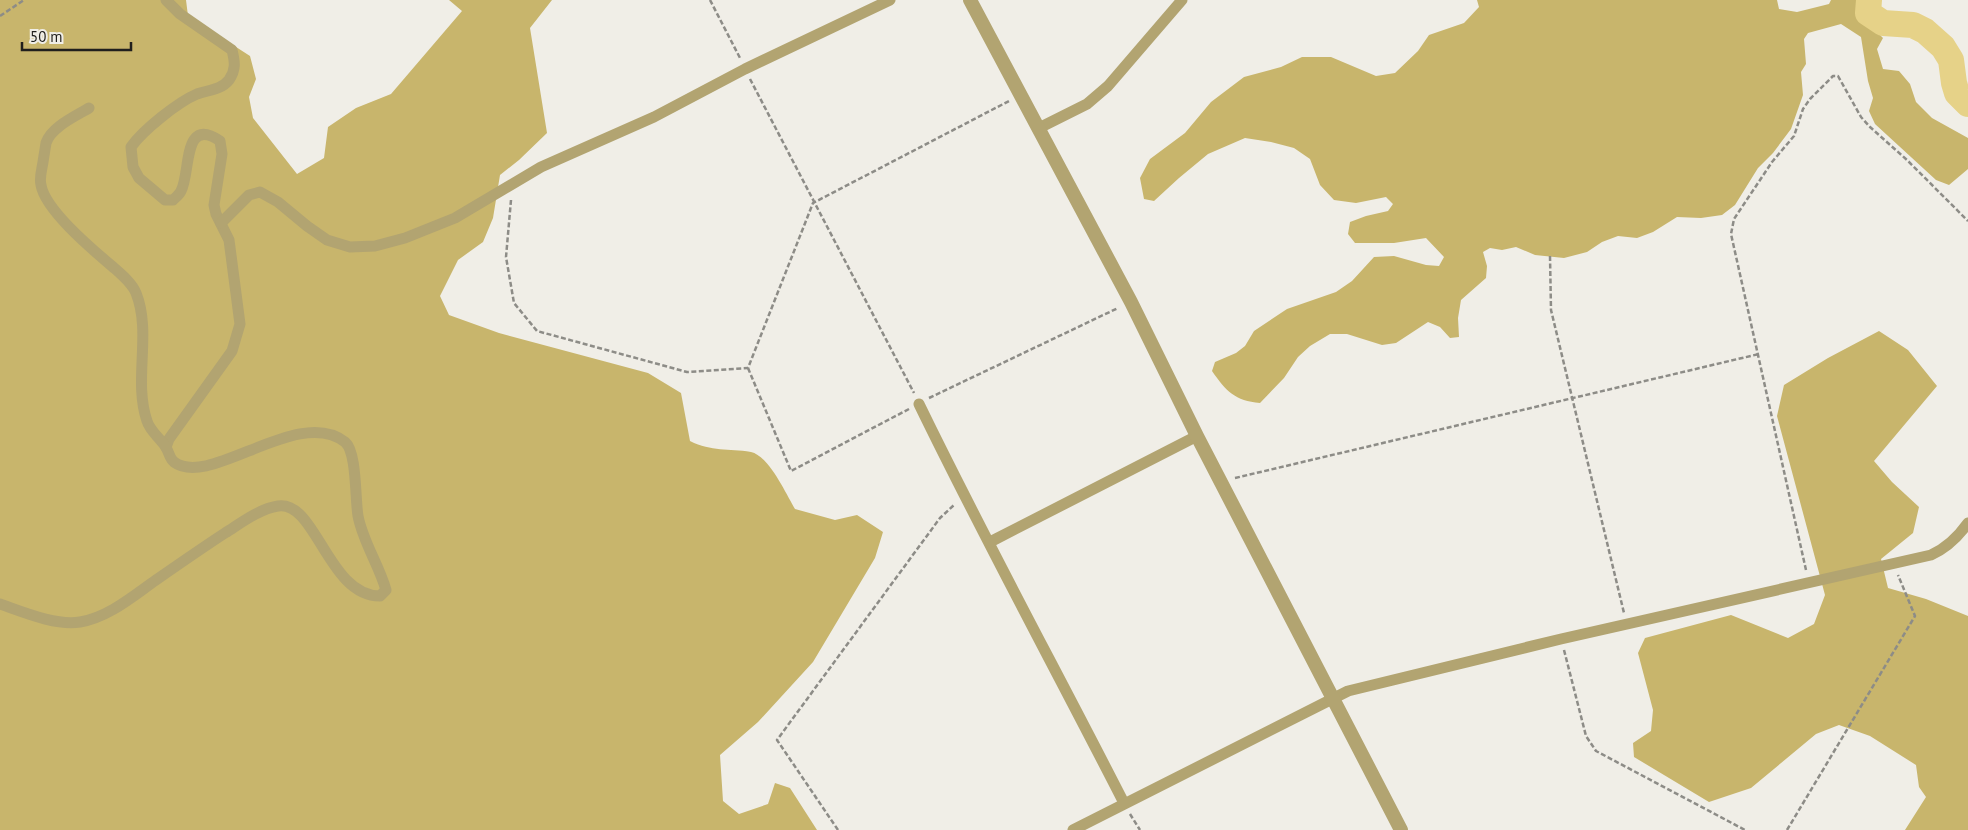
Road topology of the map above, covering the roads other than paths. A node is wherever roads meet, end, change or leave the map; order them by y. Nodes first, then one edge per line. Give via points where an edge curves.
1 (166, 0) edge
2 (890, 0) edge
3 (970, 0) edge
4 (1182, 0) edge
5 (90, 108) dead end
6 (1039, 128) junction
7 (222, 223) junction
8 (919, 404) road end
9 (1196, 436) junction
10 (166, 447) junction
11 (1968, 523) edge
12 (990, 542) junction
13 (0, 604) edge
14 (1333, 699) junction
15 (1124, 803) junction
16 (1073, 830) edge
17 (1401, 830) edge

1 - 7 street via 180,14 232,50 236,66 229,80 218,89 197,94 180,104 138,137 131,147 133,167 139,178 165,200 173,200 182,191 194,140 200,134 209,134 220,141 222,154 214,204
2 - 7 street via 745,69 654,117 541,167 455,218 405,238 375,246 350,246 327,240 260,192 249,195
3 - 6 street
4 - 6 street via 1108,86 1087,104
5 - 10 street via 58,128 47,141 40,184 46,199 76,233 135,290 140,303 142,391 147,422
6 - 9 street via 1131,302
7 - 10 street via 228,240 240,324 232,350
8 - 12 street
9 - 12 street
9 - 14 street
10 - 13 street via 174,462 200,468 291,435 311,432 334,435 347,443 354,463 358,516 386,590 380,596 369,596 358,590 337,570 307,521 293,507 279,505 254,515 115,608 90,619 79,622 45,620
11 - 14 street via 1944,549 1931,555 1561,639 1348,691
12 - 15 street
14 - 15 street
14 - 17 street
15 - 16 street

